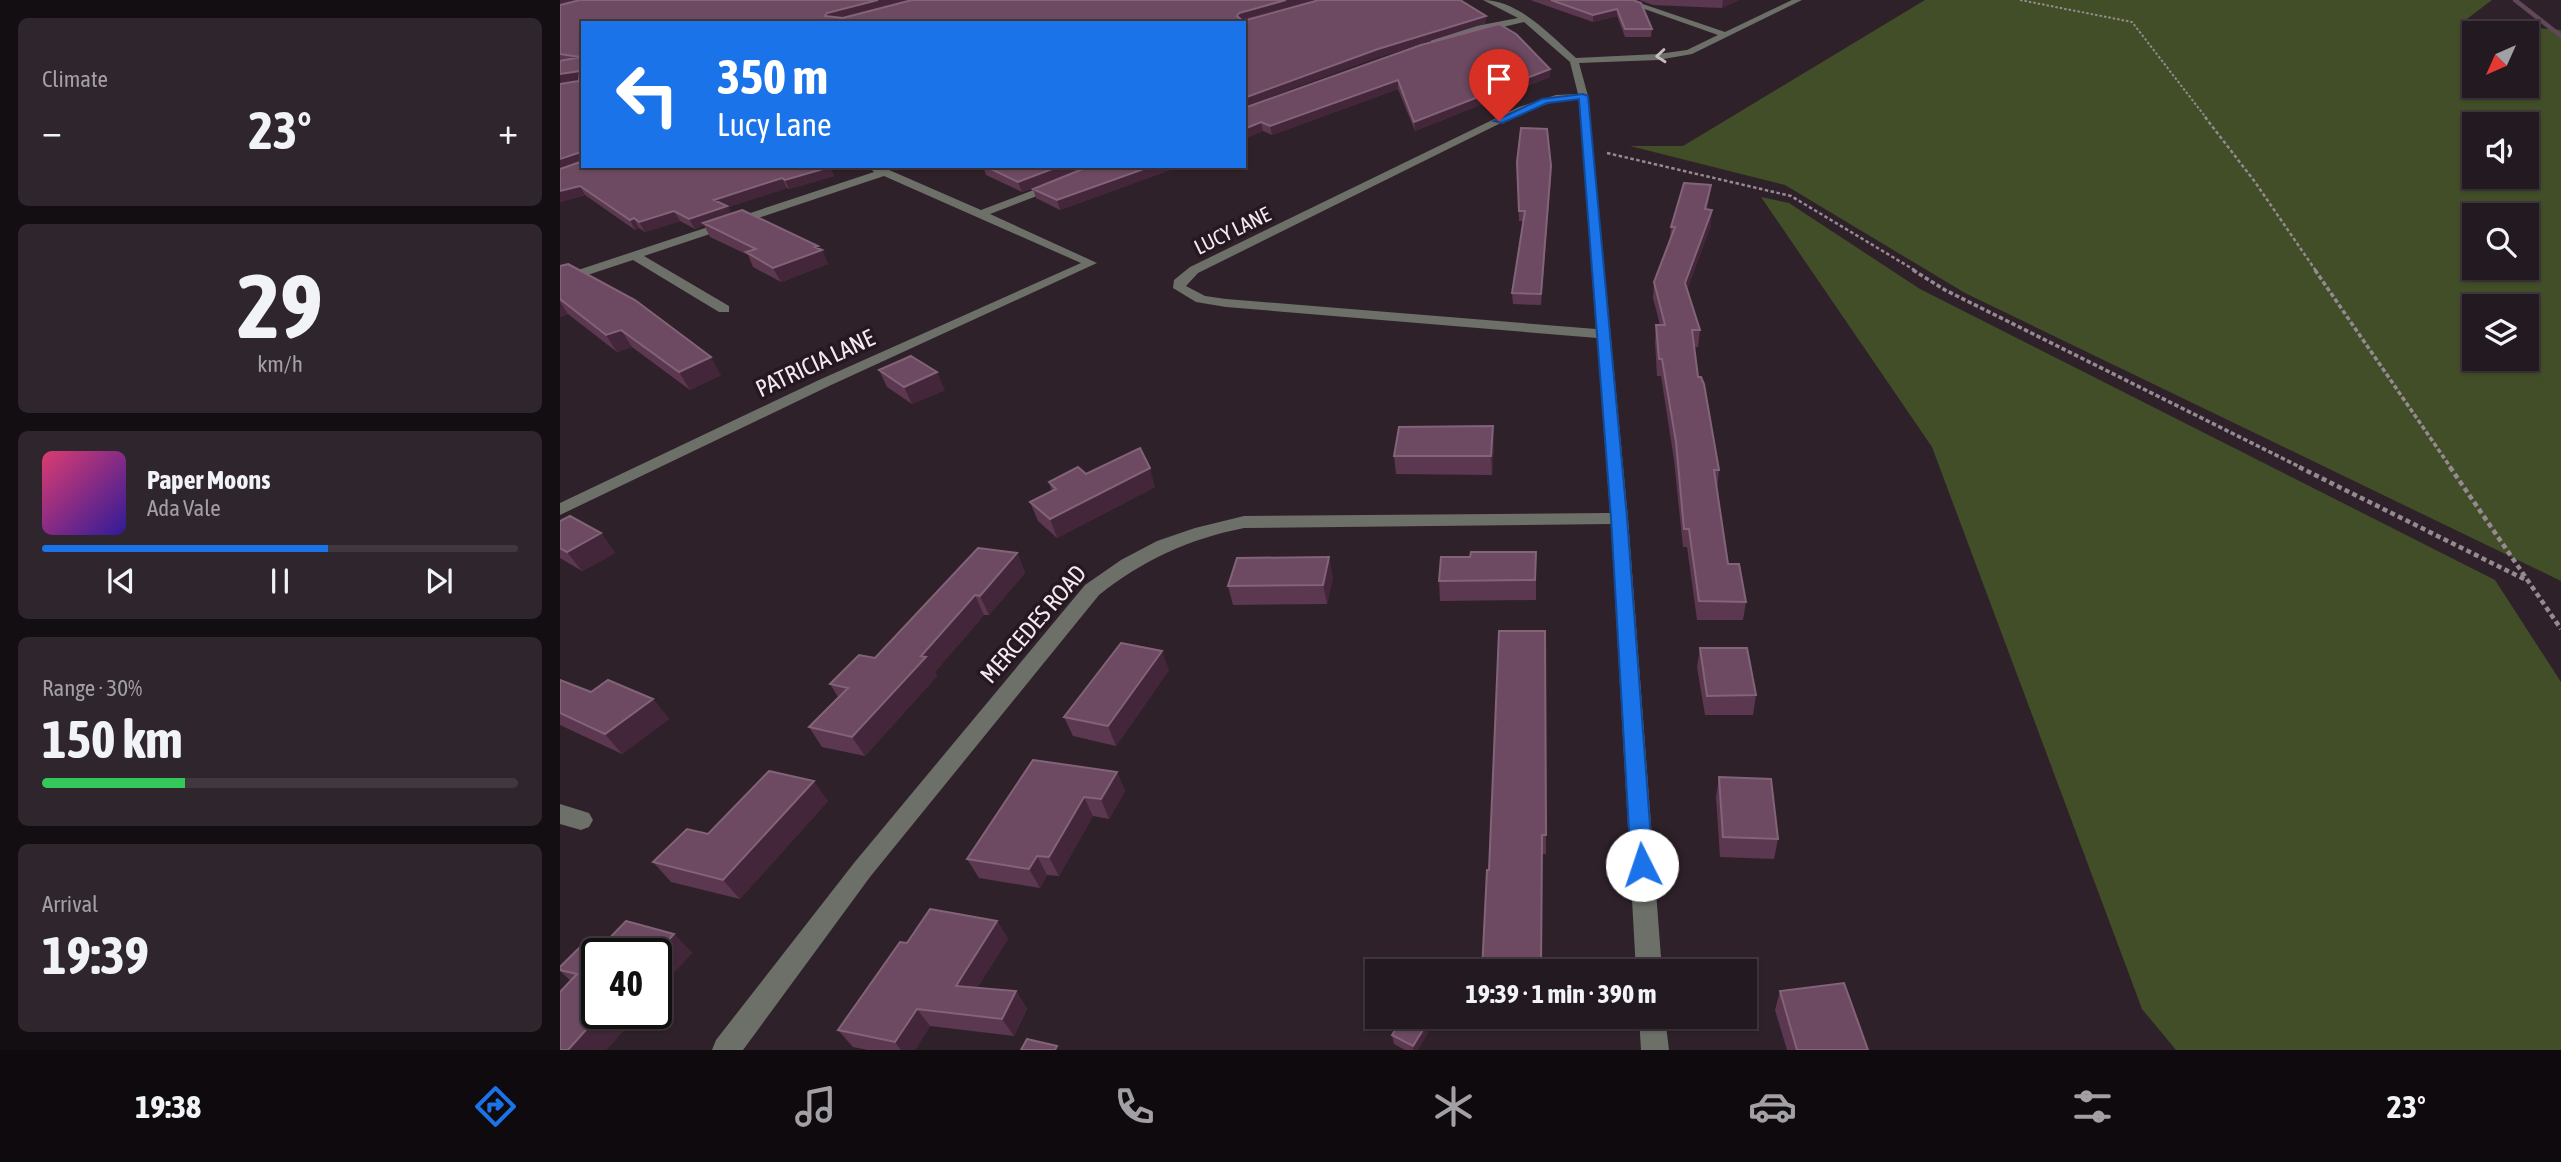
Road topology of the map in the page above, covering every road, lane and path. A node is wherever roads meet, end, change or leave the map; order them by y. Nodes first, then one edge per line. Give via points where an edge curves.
1 (1487, 0) edge
2 (1623, 0) edge
3 (1798, 0) edge
4 (2020, 0) edge
5 (1526, 19) junction
6 (1724, 34) junction
7 (1421, 47) edge
8 (1574, 61) junction
9 (1583, 96) junction
10 (1587, 148) junction
11 (876, 168) edge
12 (884, 172) junction
13 (1068, 181) edge
14 (981, 214) junction
15 (634, 255) junction
16 (560, 280) edge
17 (724, 309) dead end
18 (1602, 334) junction
19 (560, 510) edge
20 (1619, 518) junction
21 (2528, 581) junction
22 (2561, 629) edge
23 (1648, 959) edge
24 (1653, 1029) edge
25 (726, 1050) edge
26 (1655, 1050) edge

1 - 5 street
2 - 6 street
3 - 6 street
4 - 21 path via 2132,22 2255,182
5 - 7 street via 1474,29
5 - 8 street
6 -> 8 street via 1680,54
8 - 9 street
9 - 10 street
9 - 18 street, LUCY LANE via 1556,98 1522,109 1194,270 1179,283 1188,294 1226,303
10 - 18 street
10 - 21 path via 1791,196 1945,290
11 - 12 street
12 - 14 street
12 - 15 street
13 - 14 street
14 - 19 street, PATRICIA LANE via 1091,263 824,383
15 - 16 street
15 - 17 street
18 - 20 street
20 - 23 street
20 - 25 street, MERCEDES ROAD via 1244,522 1200,530 1123,565 1085,598 862,870
21 - 22 path
24 - 26 street

